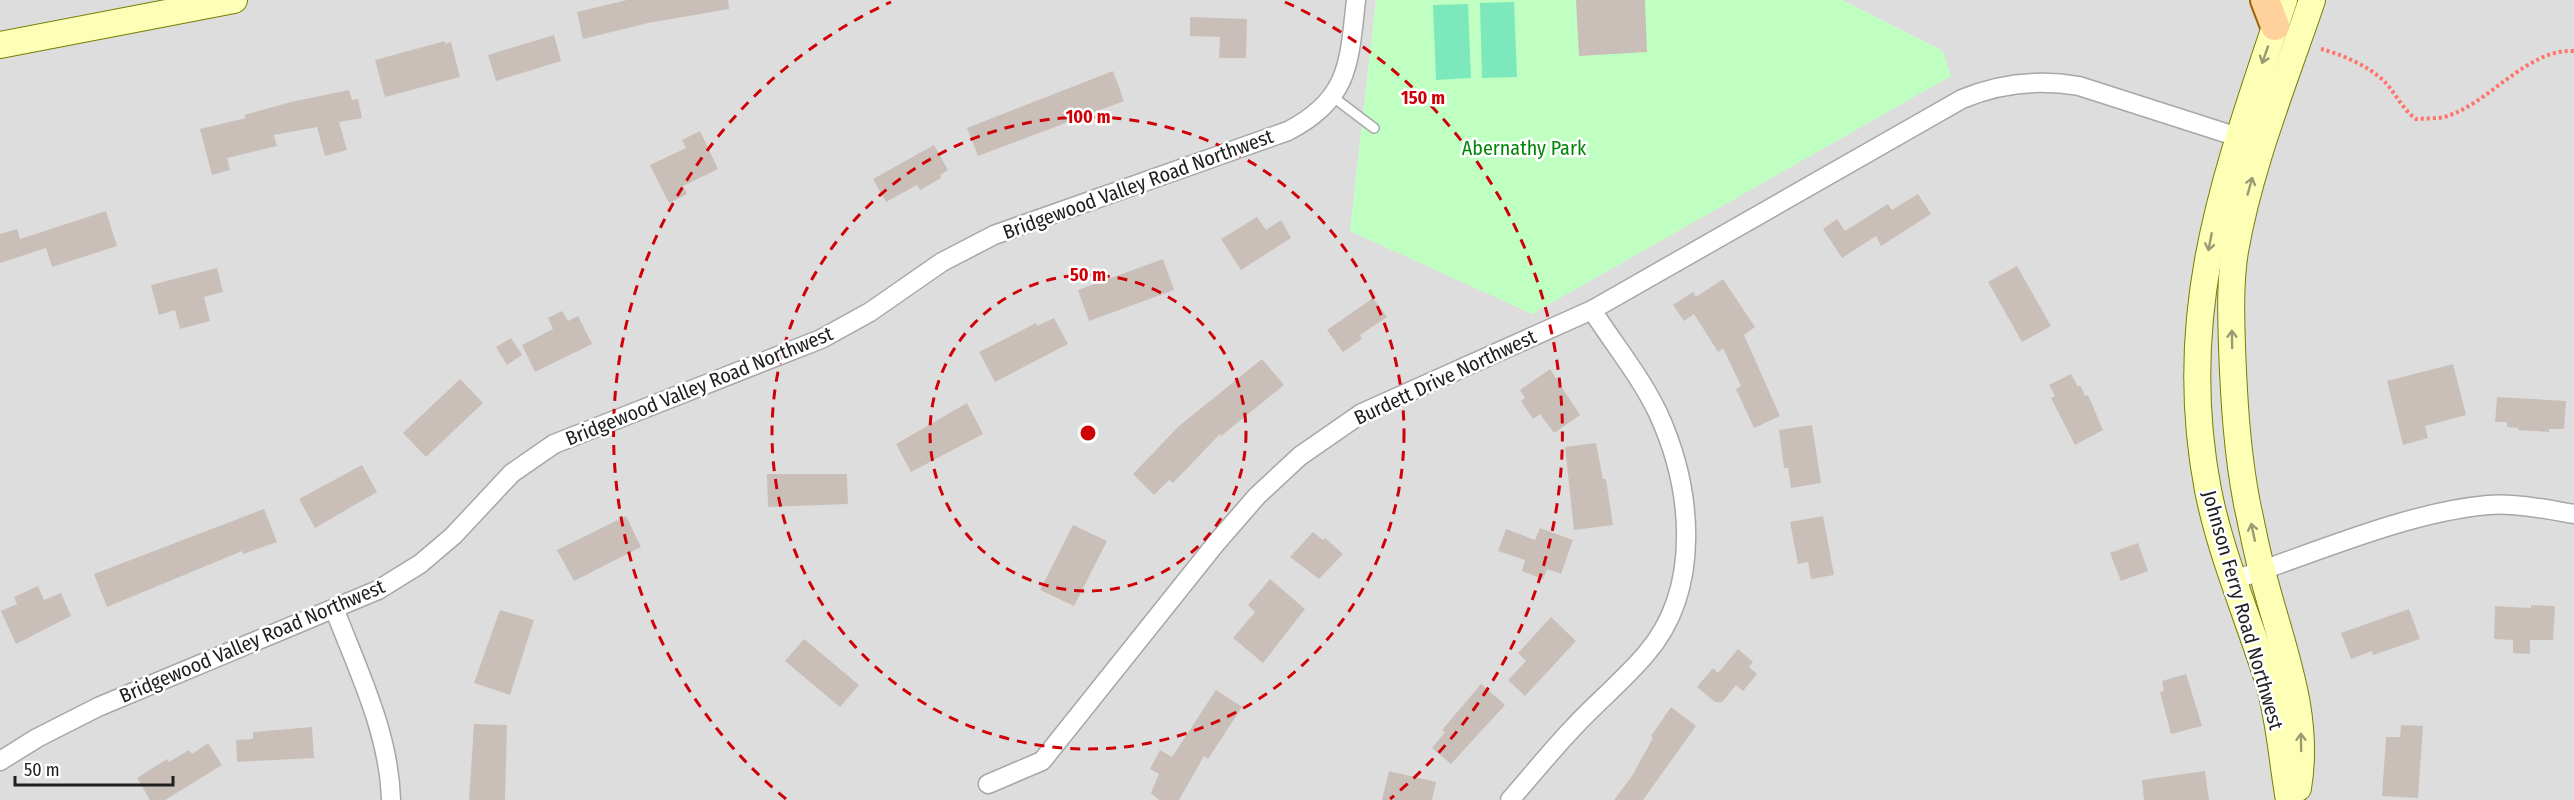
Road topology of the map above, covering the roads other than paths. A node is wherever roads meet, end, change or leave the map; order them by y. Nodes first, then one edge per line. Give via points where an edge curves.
1 (234, 0) edge
2 (1356, 0) edge
3 (2265, 0) edge
4 (2312, 0) edge
5 (2280, 13) edge
6 (0, 45) edge
7 (1333, 97) junction
8 (1374, 128) dead end
9 (2238, 136) junction
10 (1592, 310) junction
11 (2574, 514) edge
12 (2262, 571) junction
13 (2234, 580) junction
14 (334, 608) junction
15 (0, 762) edge
16 (988, 784) dead end
17 (392, 800) edge
18 (1510, 800) edge
19 (2289, 800) edge
20 (2296, 800) edge

1 - 6 street
2 - 7 street, Bridgewood Valley Road Northwest via 1348,64
3 - 5 main road
12 -> 4 street, Johnson Ferry Road Northwest via 2236,440 2232,284 2246,199
5 -> 9 street, Johnson Ferry Road Northwest
7 - 8 lane
7 - 14 street, Bridgewood Valley Road Northwest via 1307,120 1288,130 994,235 942,262 870,312 821,339 554,444 512,473 453,536 420,564 378,591
9 - 10 street, Burdett Drive Northwest via 2079,86 2015,83 1962,99
9 -> 13 street, Johnson Ferry Road Northwest via 2207,258 2199,315 2197,375 2208,490
10 - 16 street, Burdett Drive Northwest via 1362,413 1300,456 1257,496 1224,535 1042,761
10 - 18 street via 1657,411 1670,444 1686,524 1686,562 1678,597 1647,654 1572,728
11 - 12 street via 2528,506 2451,510 2410,520
12 - 13 street
20 -> 12 street, Johnson Ferry Road Northwest via 2302,742 2297,699
13 - 19 street, Johnson Ferry Road Northwest via 2269,686
14 - 15 street, Bridgewood Valley Road Northwest via 98,707
14 - 17 street via 383,734

